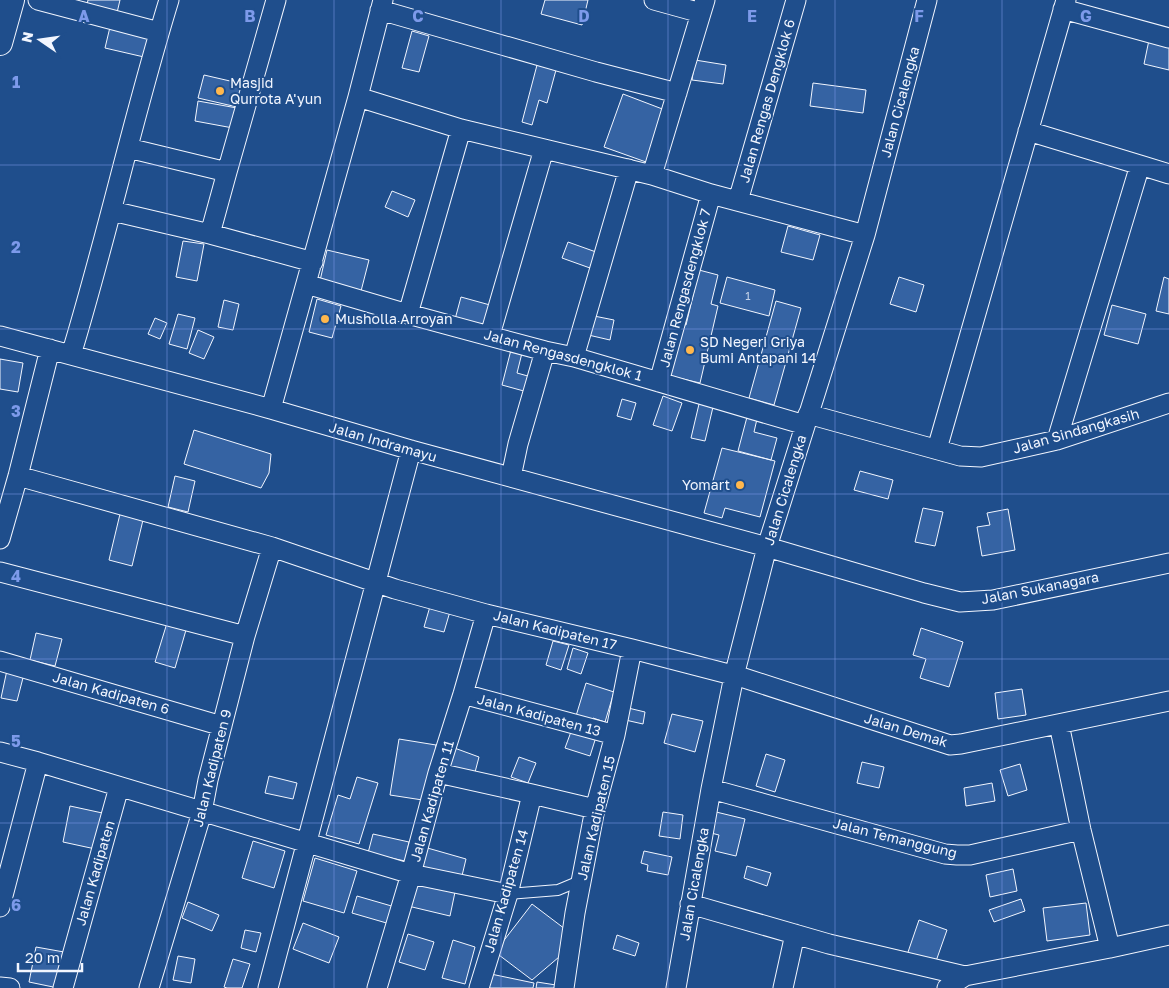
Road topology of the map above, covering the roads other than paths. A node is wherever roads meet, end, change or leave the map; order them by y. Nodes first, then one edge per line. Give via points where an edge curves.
1 (38, 0) edge
2 (169, 0) edge
3 (276, 0) edge
4 (654, 0) edge
5 (796, 0) edge
6 (927, 0) edge
7 (7, 3) edge
8 (382, 5) edge
9 (1064, 5) edge
10 (703, 7) edge
11 (159, 32) junction
12 (1169, 38) edge
13 (0, 43) edge
14 (677, 93) junction
15 (358, 97) junction
16 (462, 128) junction
17 (1028, 131) junction
18 (128, 148) junction
19 (544, 149) junction
20 (1140, 165) junction
21 (629, 169) junction
22 (226, 172) junction
23 (1169, 174) edge
24 (652, 175) junction
25 (711, 194) junction
26 (738, 201) junction
27 (112, 211) junction
28 (210, 234) junction
29 (864, 234) junction
30 (312, 262) junction
31 (314, 286) junction
32 (408, 314) junction
33 (490, 335) junction
34 (0, 336) edge
35 (50, 350) junction
36 (545, 350) junction
37 (71, 355) junction
38 (574, 357) junction
39 (659, 382) junction
40 (1169, 403) edge
41 (271, 409) junction
42 (807, 419) junction
43 (1057, 440) junction
44 (937, 449) junction
45 (411, 450) junction
46 (18, 476) junction
47 (510, 477) junction
48 (0, 539) edge
49 (272, 547) junction
50 (767, 547) junction
51 (1169, 563) edge
52 (0, 572) edge
53 (376, 582) junction
54 (486, 614) junction
55 (245, 636) junction
56 (632, 649) junction
57 (0, 660) edge
58 (734, 676) junction
59 (463, 694) junction
60 (1169, 701) edge
61 (1059, 724) junction
62 (222, 726) junction
63 (615, 735) junction
64 (0, 752) edge
65 (38, 762) junction
66 (438, 773) junction
67 (119, 787) junction
68 (711, 789) junction
69 (532, 794) junction
70 (595, 809) junction
71 (202, 812) junction
72 (1081, 830) junction
73 (306, 843) junction
74 (411, 874) junction
75 (582, 880) junction
76 (508, 894) junction
77 (690, 904) junction
78 (0, 907) edge
79 (795, 934) junction
80 (1169, 935) edge
81 (1110, 948) junction
82 (965, 976) junction
83 (0, 987) edge
84 (10, 988) edge
85 (63, 988) edge
86 (149, 988) edge
87 (268, 988) edge
88 (377, 988) edge
89 (478, 988) edge
90 (564, 988) edge
91 (676, 988) edge
92 (783, 988) edge
93 (947, 988) edge

1 - 11 street
2 - 11 street
3 - 22 street
4 - 10 street
5 - 26 street, Jalan Rengas Dengklok 6
6 - 29 street, Jalan Cicalengka
7 - 13 street
8 - 14 street via 596,72
8 - 15 street
9 - 12 street
9 - 17 street
10 - 14 street
11 - 18 street
14 - 24 street
15 - 16 street
15 - 30 street
16 - 19 street
16 - 32 street
17 - 20 street
17 - 44 street
18 - 22 street
18 - 27 street
19 - 21 street
19 - 33 street
20 - 23 street
20 - 43 street
21 - 24 street
21 - 38 street
22 - 28 street
24 - 25 street
25 - 26 street
25 - 39 street, Jalan Rengasdengklok 7
26 - 29 street
27 - 28 street
27 - 37 street
28 - 30 street
29 - 42 street, Jalan Cicalengka
30 - 31 street
31 - 32 street, Jalan Rengasdengklok 1
31 - 41 street
32 - 33 street, Jalan Rengasdengklok 1
33 - 36 street, Jalan Rengasdengklok 1
34 - 35 street, Jalan Indramayu
35 - 37 street, Jalan Indramayu
35 - 46 street
36 - 38 street, Jalan Rengasdengklok 1
36 - 47 street
37 - 41 street, Jalan Indramayu
38 - 39 street, Jalan Rengasdengklok 1
39 - 42 street, Jalan Rengasdengklok 1
40 - 43 street, Jalan Sindangkasih
41 - 45 street, Jalan Indramayu
42 - 44 street, Jalan Sindangkasih
42 - 50 street, Jalan Cicalengka
43 - 44 street, Jalan Sindangkasih via 980,457 960,456
45 - 47 street, Jalan Indramayu
45 - 53 street
46 - 48 street
46 - 49 street, Jalan Kadipaten 17
47 - 50 street, Jalan Indramayu
49 - 53 street, Jalan Kadipaten 17
49 - 55 street, Jalan Kadipaten 9
50 - 51 street, Jalan Sukanagara via 960,602 993,600
50 - 58 street, Jalan Cicalengka
52 - 55 street
53 - 54 street, Jalan Kadipaten 17
53 - 73 street
54 - 56 street, Jalan Kadipaten 17
54 - 59 street, Jalan Kadipaten 11
55 - 62 street, Jalan Kadipaten 9
56 - 58 street, Jalan Kadipaten 17
56 - 63 street, Jalan Kadipaten 15
57 - 62 street, Jalan Kadipaten 6
58 - 61 street, Jalan Demak via 950,745
58 - 68 street, Jalan Cicalengka
59 - 63 street, Jalan Kadipaten 13
59 - 66 street, Jalan Kadipaten 11
60 - 61 street, Jalan Demak
61 - 72 street
62 - 71 street, Jalan Kadipaten 9
63 - 70 street, Jalan Kadipaten 15
64 - 65 street
65 - 67 street
65 - 78 street
66 - 69 street
66 - 74 street, Jalan Kadipaten 11
67 - 71 street
67 - 85 street, Jalan Kadipaten
68 - 72 street, Jalan Temanggung via 945,854 970,855
68 - 77 street, Jalan Cicalengka
69 - 70 street
69 - 76 street, Jalan Kadipaten 14
70 - 75 street, Jalan Kadipaten 15
71 - 73 street
71 - 86 street, Jalan Kadipaten 9
72 - 81 street
73 - 74 street
73 - 87 street
74 - 76 street
74 - 88 street, Jalan Kadipaten 11
75 - 76 lane via 558,890
75 - 90 street, Jalan Kadipaten 15
76 - 89 street, Jalan Kadipaten 14
77 - 79 street
77 - 91 street, Jalan Cicalengka
79 - 82 street
79 - 92 street
80 - 81 street
81 - 82 street
82 - 93 street
83 - 84 street

